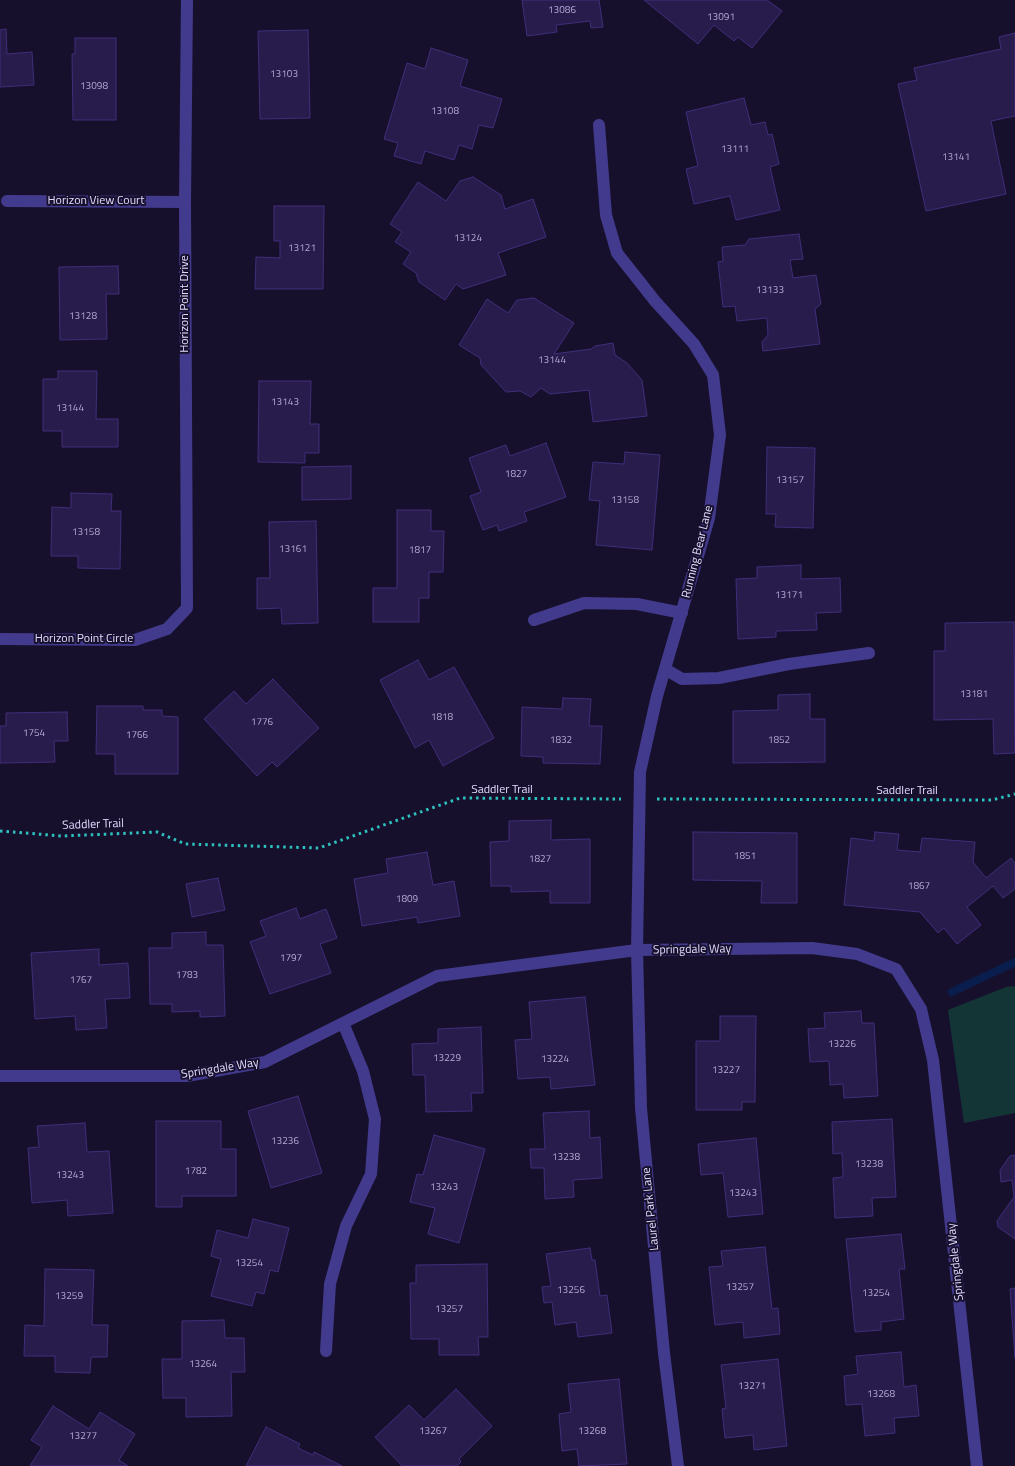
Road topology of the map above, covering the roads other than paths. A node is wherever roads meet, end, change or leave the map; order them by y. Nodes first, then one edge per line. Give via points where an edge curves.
1 (186, 0) edge
2 (599, 124) dead end
3 (7, 201) dead end
4 (185, 202) junction
5 (187, 608) joint
6 (682, 613) junction
7 (534, 620) dead end
8 (0, 639) edge
9 (869, 653) dead end
10 (666, 669) junction
11 (637, 950) junction
12 (343, 1024) junction
13 (0, 1076) edge
14 (326, 1351) dead end
15 (678, 1466) edge
16 (977, 1466) edge

1 - 4 street, Horizon Point Drive
2 - 6 street, Running Bear Lane via 606,215 617,253 694,344 713,375 720,435 708,518
3 - 4 street, Horizon View Court
4 - 5 street, Horizon Point Drive
5 - 8 street, Horizon Point Circle via 168,629 135,640
6 - 7 street via 637,604 584,604
6 - 10 street, Running Bear Lane
9 - 10 street via 719,678 682,679
10 - 11 street, Running Bear Lane via 640,772
11 - 12 street, Springdale Way via 437,976
11 - 15 street, Laurel Park Lane via 641,1108
11 - 16 street, Springdale Way via 812,948 858,954 896,969 921,1010 933,1060
12 - 13 street, Springdale Way via 265,1062 187,1076
12 - 14 street via 363,1071 375,1119 371,1174 346,1226 330,1284

